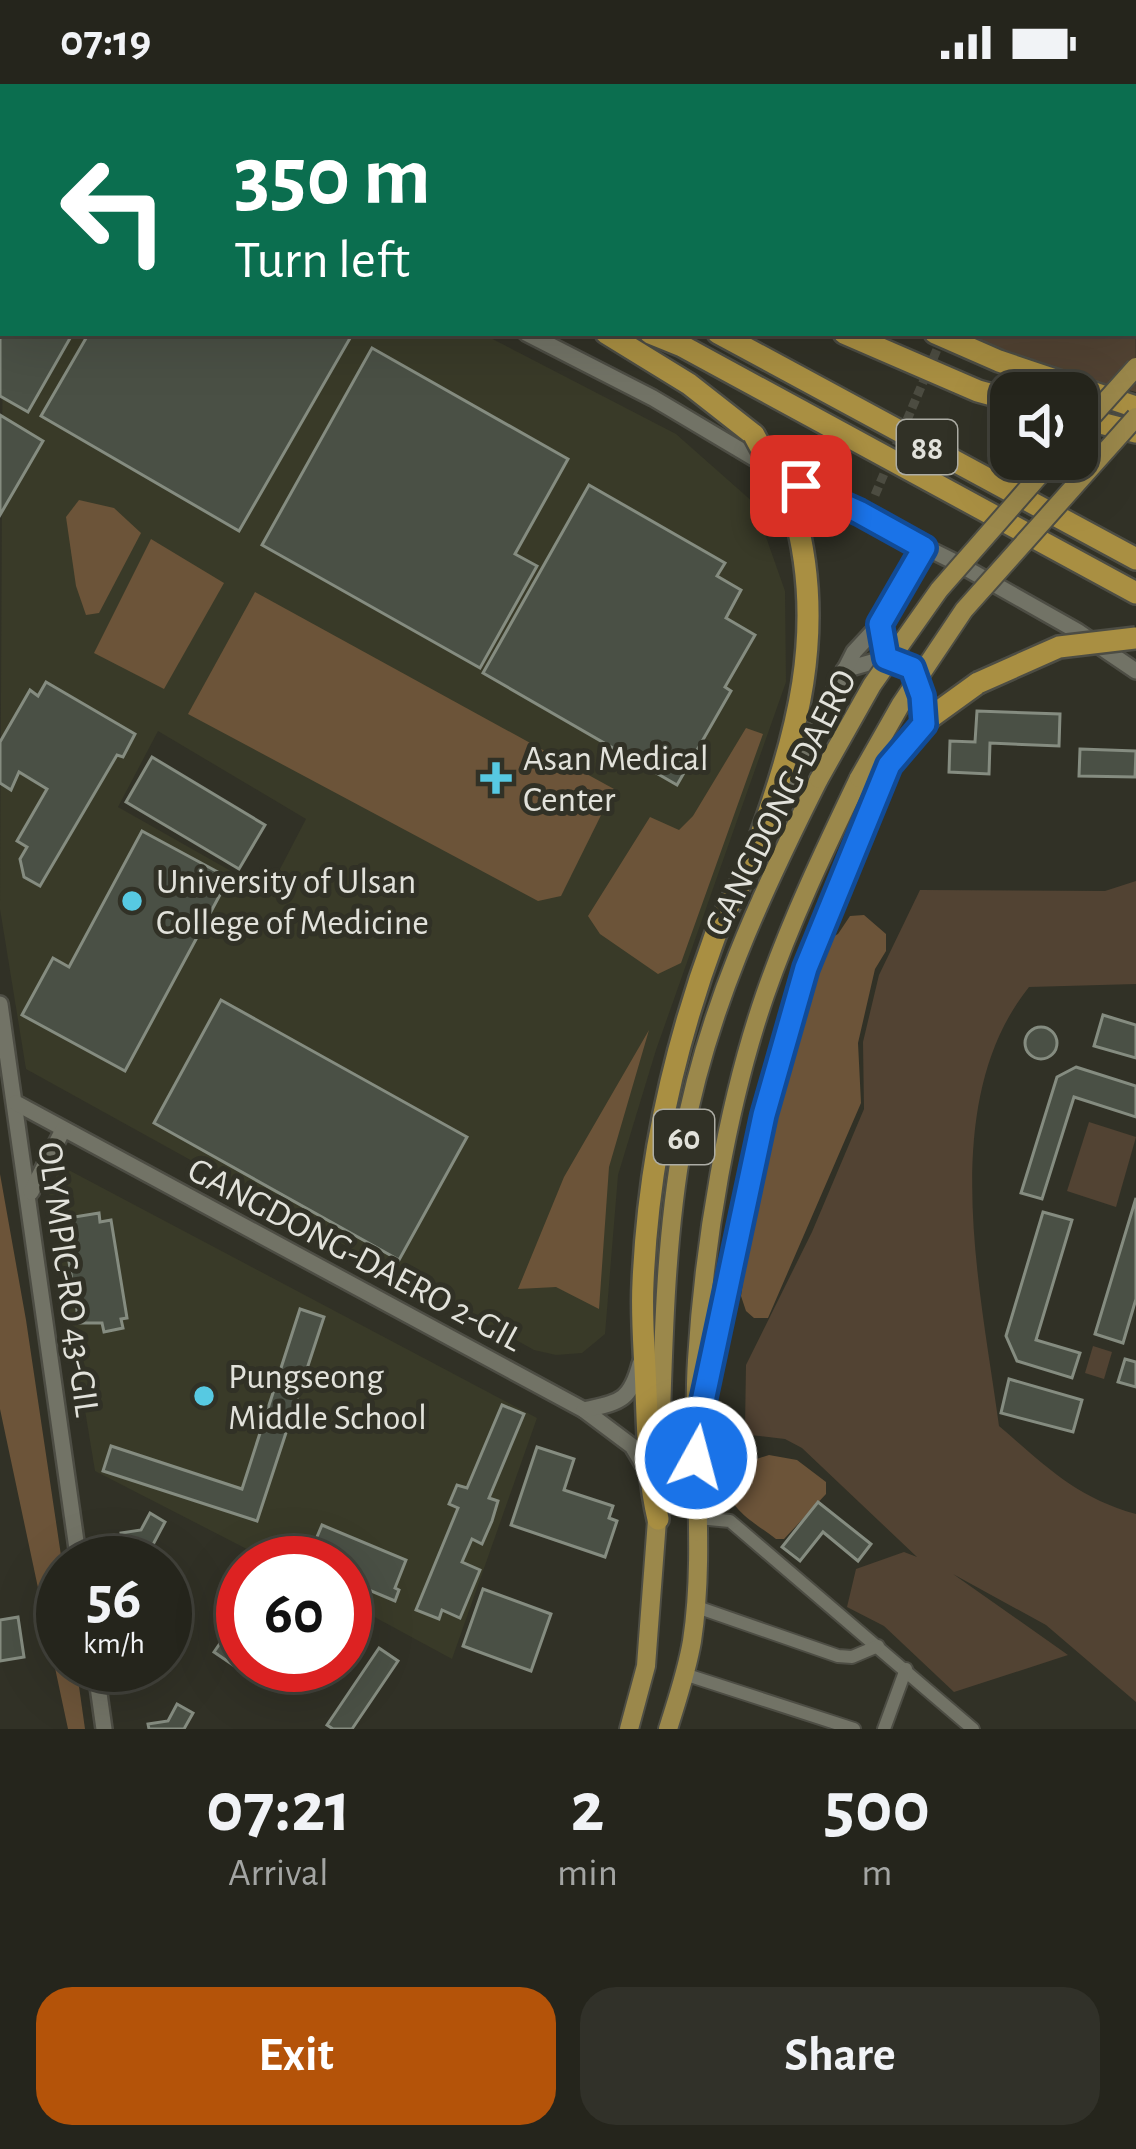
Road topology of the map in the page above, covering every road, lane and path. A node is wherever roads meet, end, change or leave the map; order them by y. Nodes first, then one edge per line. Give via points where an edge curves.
1 (532, 336) edge
2 (611, 336) edge
3 (655, 336) edge
4 (658, 336) edge
5 (724, 336) edge
6 (851, 336) edge
7 (942, 336) edge
8 (1136, 367) edge
9 (990, 394) edge
10 (1136, 407) edge
11 (1098, 410) edge
12 (1136, 417) edge
13 (1098, 422) edge
14 (1136, 432) edge
15 (754, 435) junction
16 (1035, 480) edge
17 (924, 548) junction
18 (1136, 560) edge
19 (1136, 593) edge
20 (880, 624) junction
21 (1136, 638) edge
22 (886, 658) junction
23 (844, 670) junction
24 (1136, 670) edge
25 (924, 724) junction
26 (753, 857) junction
27 (0, 1004) edge
28 (16, 1103) junction
29 (62, 1130) junction
30 (30, 1195) junction
31 (644, 1350) junction
32 (584, 1410) junction
33 (696, 1434) junction
34 (650, 1477) junction
35 (698, 1518) junction
36 (658, 1519) junction
37 (75, 1536) edge
38 (694, 1606) junction
39 (878, 1646) junction
40 (906, 1669) junction
41 (684, 1674) junction
42 (98, 1692) edge
43 (104, 1729) edge
44 (629, 1729) edge
45 (668, 1729) edge
46 (854, 1729) edge
47 (884, 1729) edge
48 (973, 1729) edge

1 - 17 street
2 - 15 highway
3 - 15 highway via 740,407
4 - 19 highway
5 - 18 highway, 88
6 - 9 highway, 88
7 - 10 highway
8 - 11 main road, bridge
12 - 33 main road, GANGDONG-DAERO / 60, bridge via 964,610 901,704 808,884 764,999 728,1137 704,1270
13 - 14 highway
15 - 26 highway, bridge via 793,508 809,584 799,716
16 - 36 main road, GANGDONG-DAERO / 60, bridge via 939,590 872,686 736,955 683,1139 665,1273
17 - 20 street
17 - 24 street
20 - 22 street
20 - 23 street
21 - 25 highway, bridge via 1059,647 978,683
22 - 23 street
22 - 25 street via 912,668
23 - 26 street
25 - 33 highway via 889,765 806,968 764,1115
26 - 31 highway via 717,932 669,1091 642,1286
27 - 28 street, OLYMPIC-RO 43-GIL
28 - 29 street, GANGDONG-DAERO 2-GIL
28 - 30 street, OLYMPIC-RO 43-GIL
29 - 30 street
29 - 32 street, GANGDONG-DAERO 2-GIL
30 - 37 street, OLYMPIC-RO 43-GIL
31 - 32 street via 623,1400
31 - 34 highway
32 - 34 street, GANGDONG-DAERO 2-GIL via 632,1446
33 - 35 main road, GANGDONG-DAERO / 60
34 - 36 highway
35 - 38 main road, GANGDONG-DAERO / 60
35 - 39 street via 730,1521
36 - 44 main road, GANGDONG-DAERO / 60 via 646,1666
38 - 39 street via 838,1656
38 - 41 main road, GANGDONG-DAERO / 60
39 - 40 street
40 - 47 street
40 - 48 street
41 - 45 main road, GANGDONG-DAERO / 60
41 - 46 street
42 - 43 street

